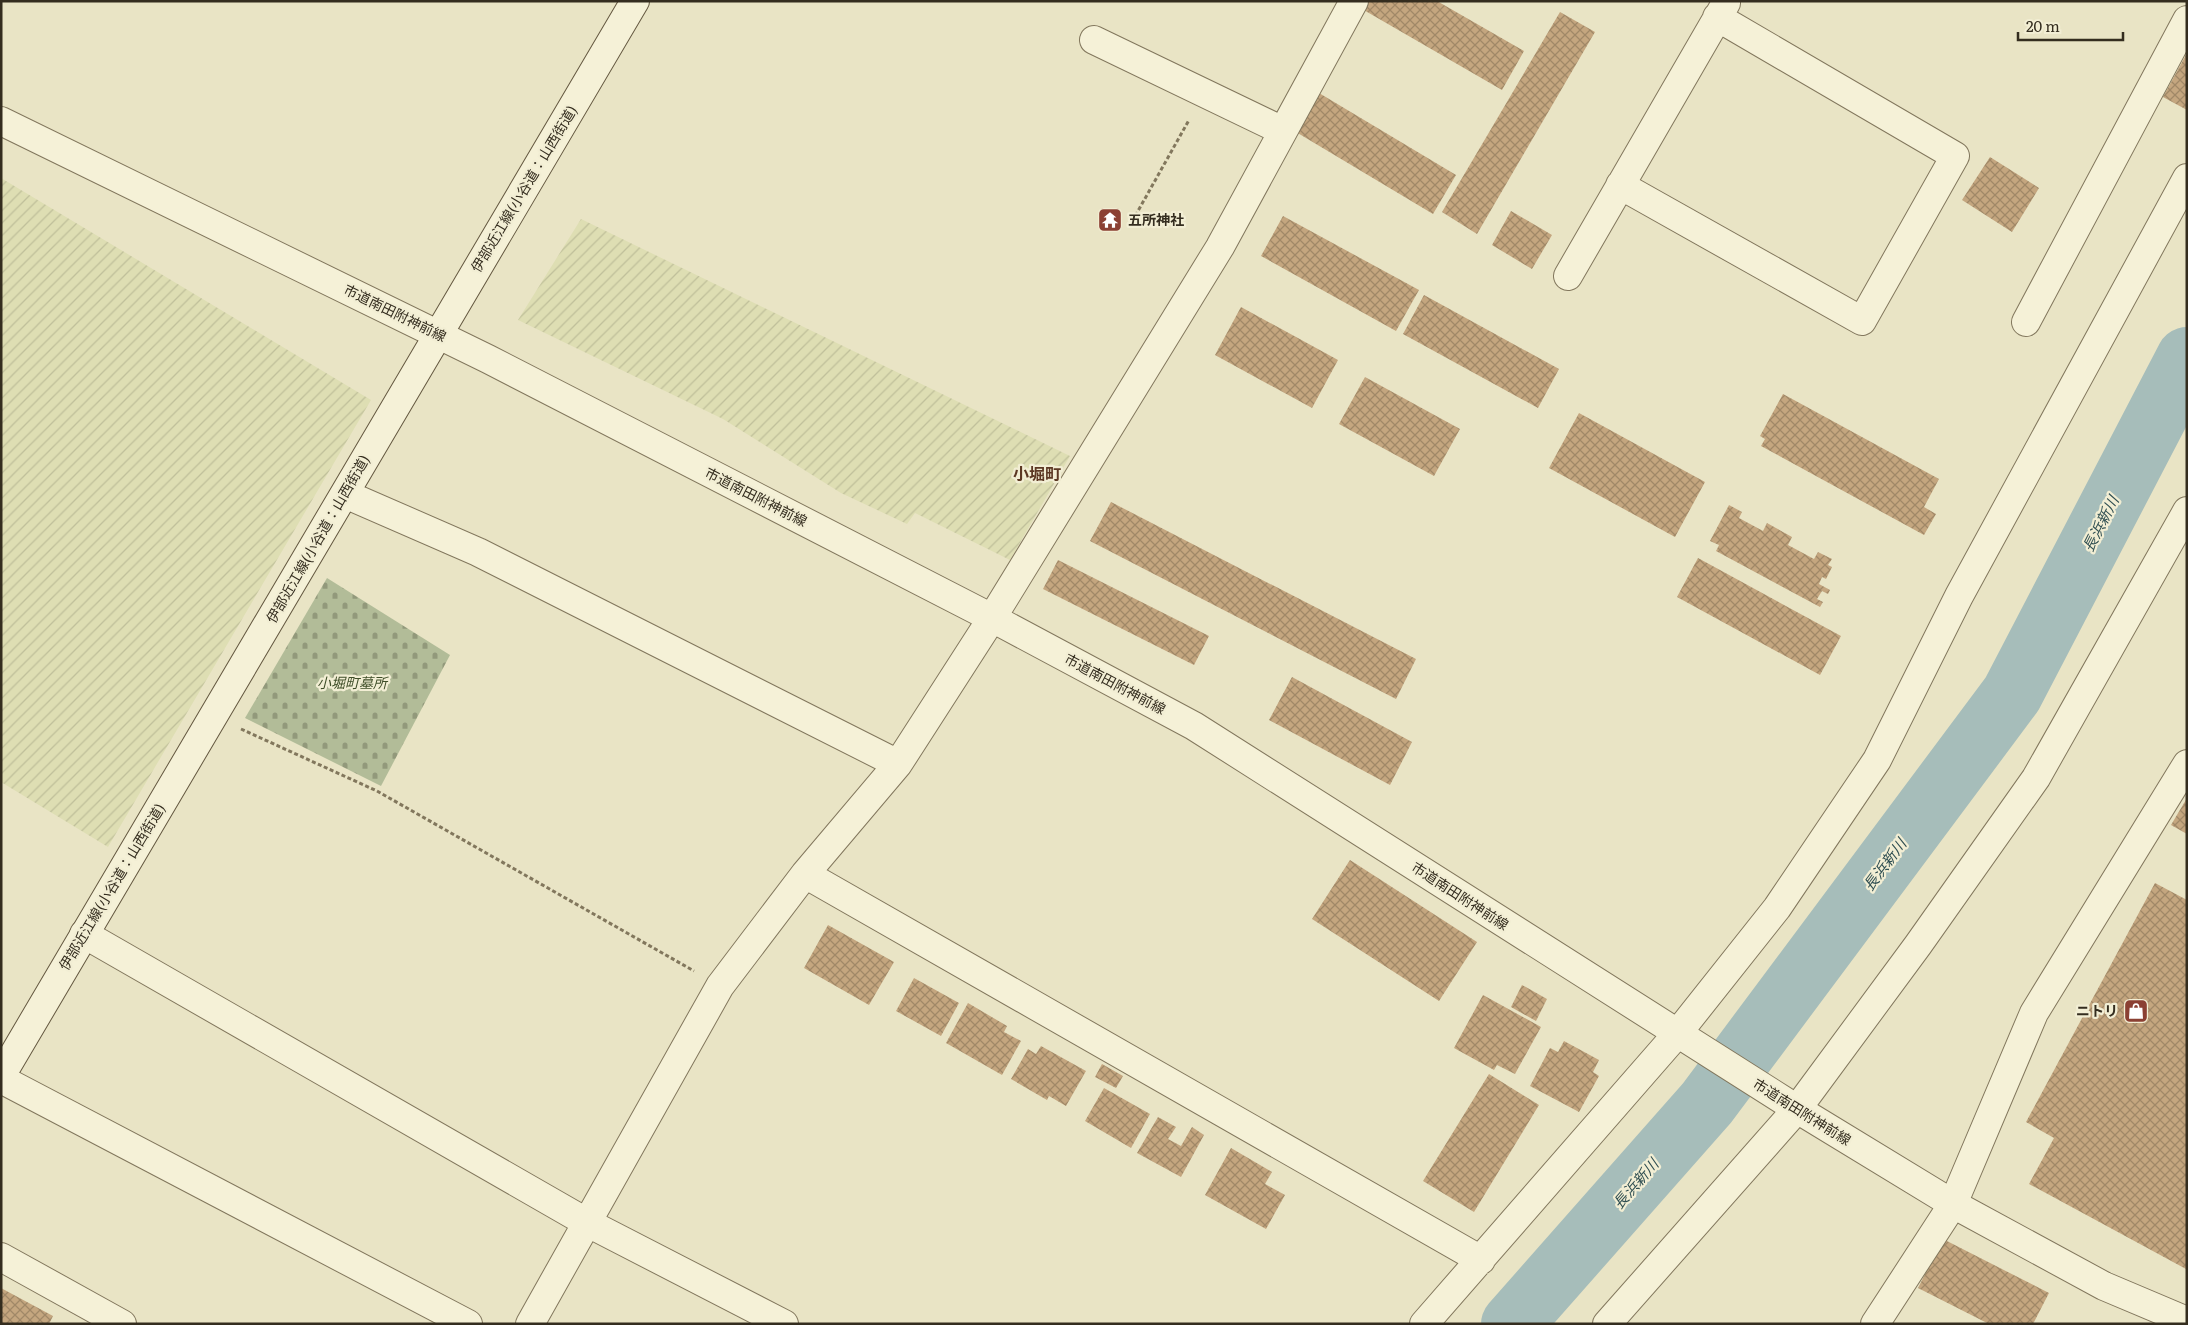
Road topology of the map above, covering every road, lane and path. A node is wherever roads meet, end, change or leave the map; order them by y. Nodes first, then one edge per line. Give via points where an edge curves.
1 (636, 1) edge
2 (1354, 1) edge
3 (1722, 9) edge
4 (2187, 20) edge
5 (1094, 40) dead end
6 (1204, 93) junction
7 (1, 121) edge
8 (1283, 131) junction
9 (2187, 178) edge
10 (1620, 184) junction
11 (1129, 227) dead end
12 (1568, 276) dead end
13 (2026, 322) dead end
14 (438, 334) junction
15 (345, 494) junction
16 (2187, 511) edge
17 (992, 618) junction
18 (214, 717) junction
19 (898, 764) junction
20 (2187, 764) edge
21 (805, 874) junction
22 (84, 934) junction
23 (720, 986) junction
24 (1677, 1034) junction
25 (1, 1077) edge
26 (1797, 1109) junction
27 (1953, 1204) junction
28 (586, 1222) junction
29 (1, 1257) edge
30 (1481, 1260) junction
31 (2187, 1321) edge
32 (122, 1324) edge
33 (468, 1324) edge
34 (530, 1324) edge
35 (784, 1324) edge
36 (1424, 1324) edge
37 (1607, 1324) edge
38 (1875, 1324) edge

1 - 14 street, 伊部近江線(小谷道：山西街道)
2 - 8 street
3 - 10 street
3 - 10 street via 1955,156 1862,321
4 - 13 street
5 - 6 street
6 - 8 street
6 - 11 path
7 - 14 street, 市道南田附神前線
8 - 17 street via 1220,247
9 - 24 street via 1958,596 1877,760 1777,908
10 - 12 street
14 - 15 street, 伊部近江線(小谷道：山西街道)
14 - 17 street, 市道南田附神前線
15 - 18 street, 伊部近江線(小谷道：山西街道)
15 - 19 street via 478,552
16 - 26 street via 2036,778 1918,946
17 - 19 street
17 - 24 street, 市道南田附神前線 via 1194,726
18 - 22 street, 伊部近江線(小谷道：山西街道)
18 - 23 path via 377,791
19 - 21 street
20 - 27 street via 2034,1014
21 - 23 street
21 - 30 street
22 - 25 street, 伊部近江線(小谷道：山西街道)
22 - 28 street
23 - 28 street
24 - 26 street, 市道南田附神前線
24 - 30 street
25 - 33 street
26 - 27 street, 市道南田附神前線
26 - 37 street
27 - 31 street, 市道南田附神前線 via 2104,1286
27 - 38 street
28 - 34 street
28 - 35 street
29 - 32 street
30 - 36 street

